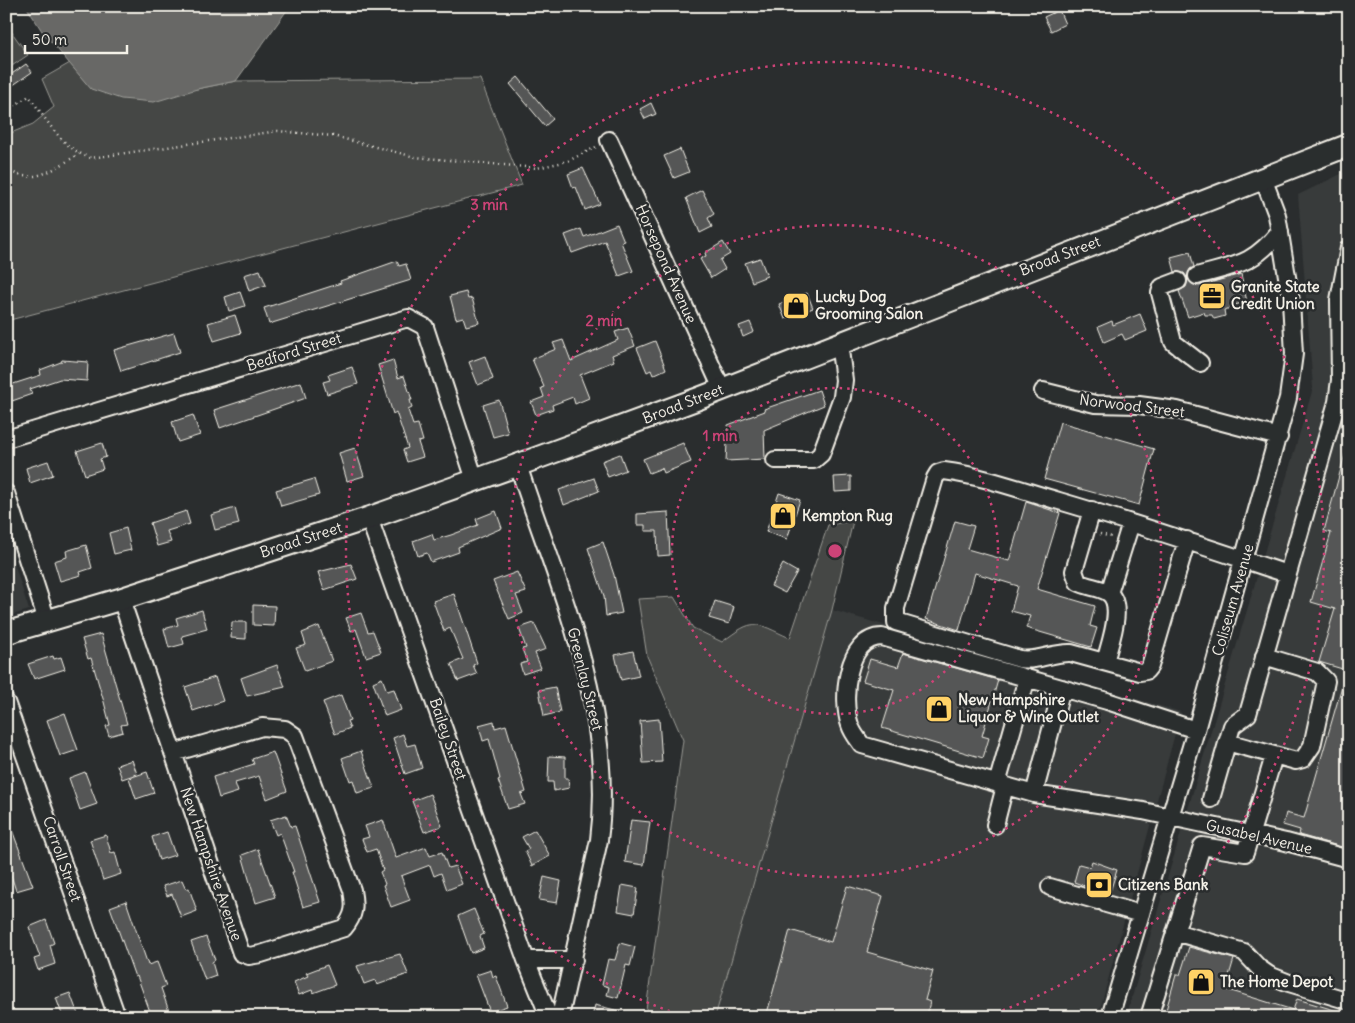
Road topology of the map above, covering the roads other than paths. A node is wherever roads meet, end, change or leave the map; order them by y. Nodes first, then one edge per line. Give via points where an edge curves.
1 (609, 140) road end
2 (1349, 145) edge
3 (1263, 178) junction
4 (1280, 231) junction
5 (1349, 248) edge
6 (1196, 276) dead end
7 (1178, 281) dead end
8 (839, 343) junction
9 (1200, 363) dead end
10 (722, 389) junction
11 (1043, 390) dead end
12 (1279, 437) junction
13 (6, 439) edge
14 (775, 460) dead end
15 (518, 465) junction
16 (474, 480) junction
17 (6, 493) edge
18 (1092, 510) junction
19 (370, 518) junction
20 (1131, 523) junction
21 (1187, 540) junction
22 (1244, 559) junction
23 (1287, 574) junction
24 (1110, 593) junction
25 (121, 599) junction
26 (46, 621) junction
27 (896, 622) junction
28 (6, 634) edge
29 (892, 640) junction
30 (1264, 656) junction
31 (1105, 662) junction
32 (1027, 678) junction
33 (1062, 688) junction
34 (6, 702) edge
35 (1196, 730) junction
36 (1227, 742) junction
37 (173, 753) junction
38 (1274, 756) junction
39 (1001, 785) junction
40 (1034, 794) junction
41 (1211, 799) dead end
42 (1170, 817) junction
43 (995, 825) dead end
44 (1251, 835) junction
45 (1349, 859) edge
46 (1050, 887) dead end
47 (1141, 914) junction
48 (1175, 932) junction
49 (526, 960) junction
50 (574, 960) junction
51 (1349, 1001) edge
52 (117, 1017) edge
53 (549, 1017) edge
54 (560, 1017) edge
55 (1110, 1017) edge
56 (1150, 1017) edge

1 - 10 street, Horsepond Avenue
2 - 3 main road, Broad Street
3 - 4 street, Coliseum Avenue
3 - 8 main road, Broad Street
4 - 6 street via 1264,251 1247,263
4 - 12 street, Coliseum Avenue via 1291,301 1294,354
5 - 23 street via 1339,300 1339,391
7 - 9 street via 1162,288 1160,293 1173,342
8 - 10 main road, Broad Street
8 - 14 street via 844,380 842,397 821,454 814,460
10 - 15 main road, Broad Street
11 - 12 street, Norwood Street via 1095,404 1177,410
12 - 22 street, Coliseum Avenue
13 - 16 street, Bedford Street via 408,318 425,327
15 - 16 main road, Broad Street
15 - 50 street, Greenlay Street via 573,628 597,720 603,813
16 - 19 main road, Broad Street
17 - 26 street
18 - 20 street
18 - 24 street via 1074,571 1075,578 1082,584
18 - 27 street via 990,480 952,472 938,473 896,608
19 - 25 main road, Broad Street
19 - 49 street, Bailey Street
20 - 21 street
20 - 24 street
21 - 22 street
21 - 31 street via 1150,666 1140,672
22 - 23 street
22 - 35 street, Coliseum Avenue
23 - 30 street
24 - 31 street via 1117,613
25 - 26 main road, Broad Street
25 - 37 street, New Hampshire Avenue
26 - 28 main road, Broad Street
27 - 29 street
27 - 31 street via 1020,659 1035,660 1060,652
29 - 32 street
29 - 39 street, Gusabel Avenue via 875,637 867,641 853,661 846,687 846,710 852,730 862,744
30 - 36 street via 1248,714 1232,726
30 - 38 street via 1317,672 1326,681 1308,754 1296,761
32 - 33 street
32 - 39 street
33 - 35 street
33 - 40 street
34 - 52 street, Carroll Street
35 - 42 street, Coliseum Avenue
36 - 38 street
36 - 41 street
37 - 37 street, New Hampshire Avenue via 241,953 249,956 261,954 344,928 353,918 352,890 295,736 285,729 262,726
38 - 44 street
39 - 40 street, Gusabel Avenue
39 - 43 street
40 - 42 street, Gusabel Avenue
42 - 44 street, Gusabel Avenue
42 - 47 street, Coliseum Avenue
44 - 45 street, Gusabel Avenue
44 - 48 street via 1245,854 1202,846
46 - 47 street
47 - 55 street, Coliseum Avenue
48 - 51 street via 1244,952 1258,968 1288,984
48 - 56 street
49 - 50 street
49 - 53 street, Bailey Street
50 - 54 street, Greenlay Street

